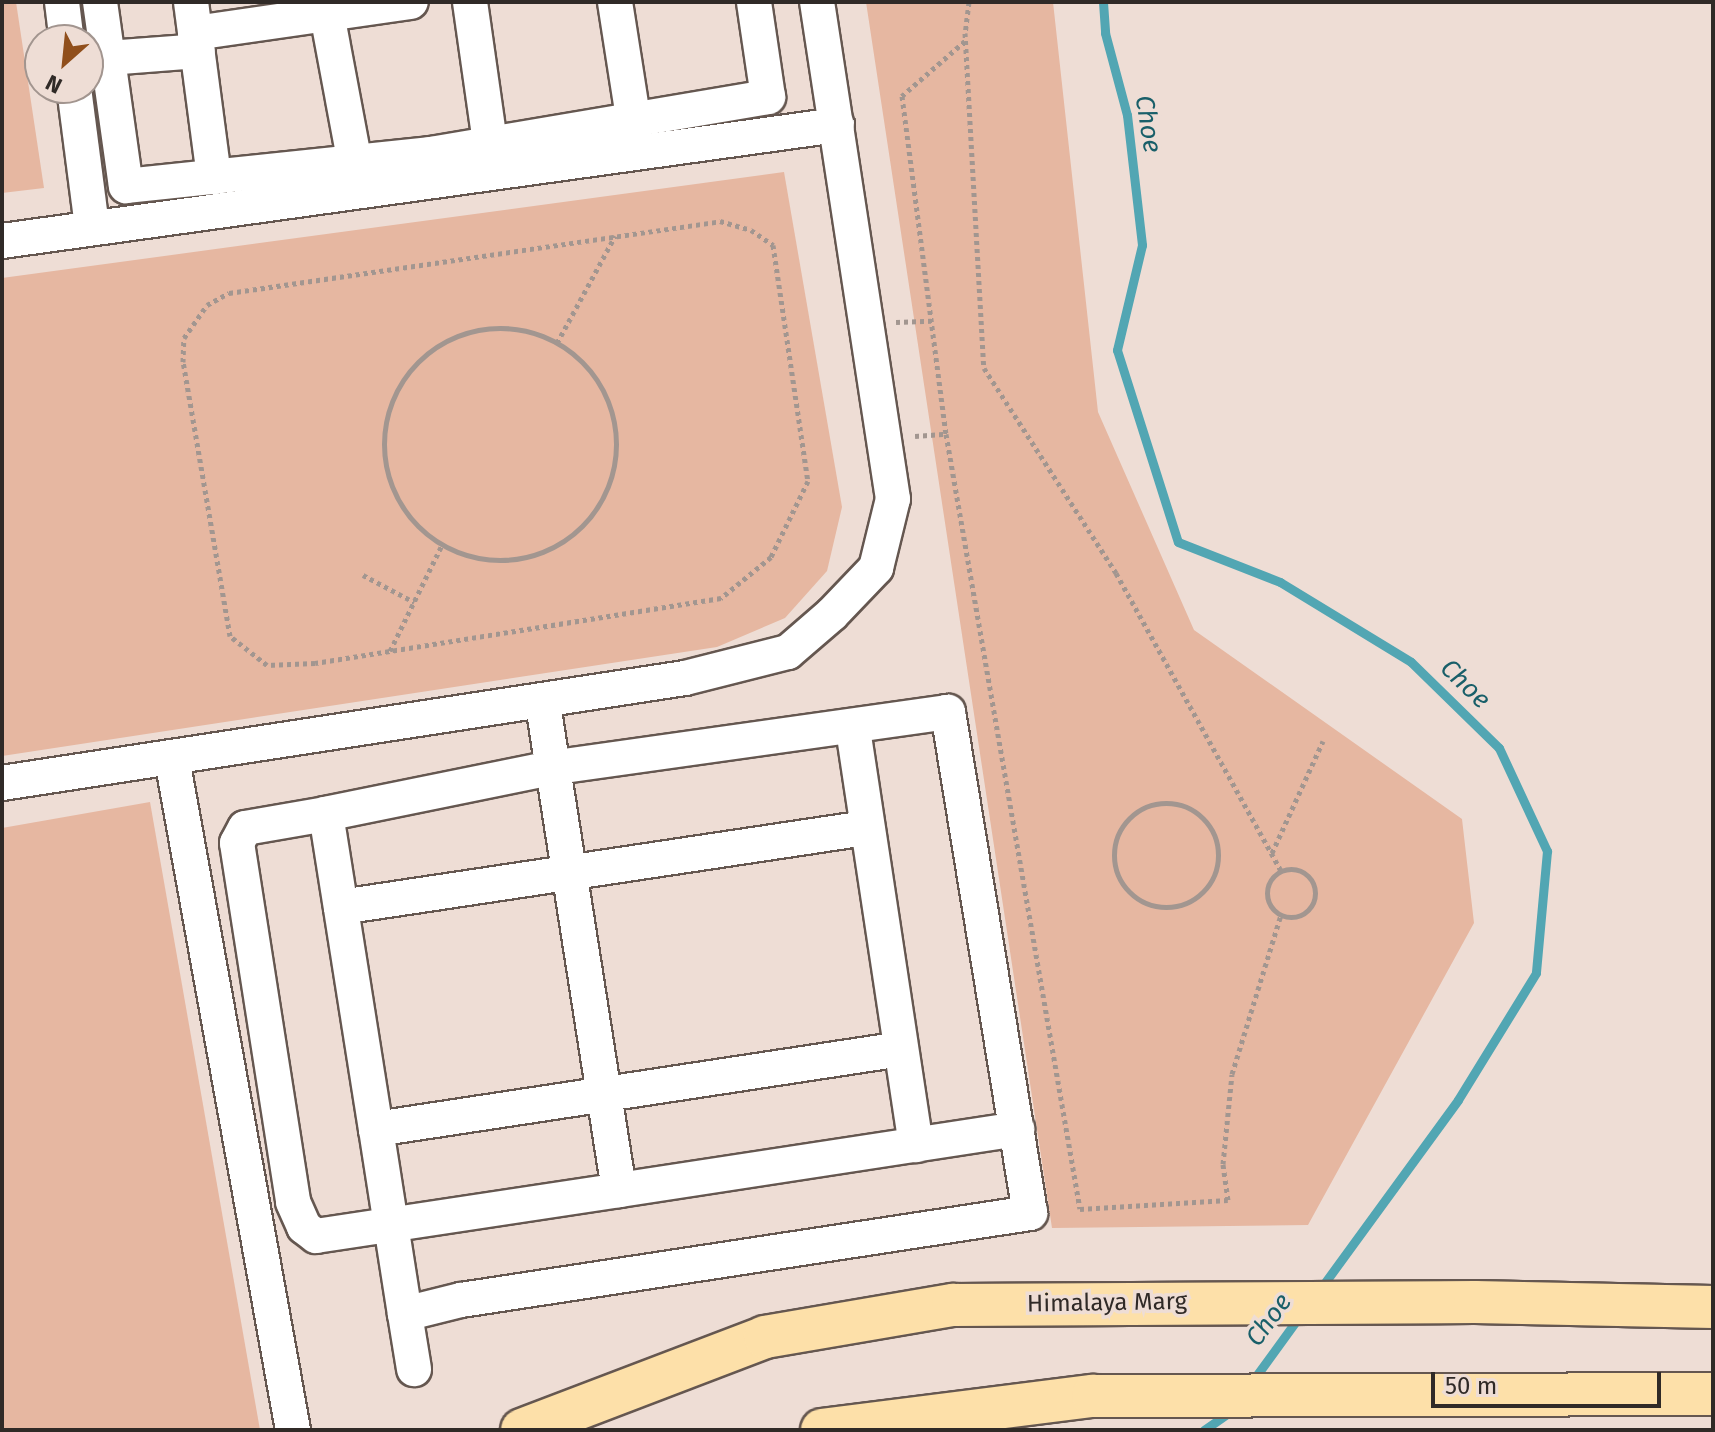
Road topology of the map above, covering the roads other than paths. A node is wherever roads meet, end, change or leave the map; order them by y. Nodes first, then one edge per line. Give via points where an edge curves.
1 (62, 2) edge
2 (100, 2) edge
3 (411, 2) edge
4 (470, 2) edge
5 (615, 2) edge
6 (754, 2) edge
7 (817, 2) edge
8 (327, 14) junction
9 (65, 24) edge
10 (195, 29) edge
11 (108, 58) junction
12 (76, 104) edge
13 (634, 123) junction
14 (837, 125) junction
15 (490, 143) junction
16 (355, 163) junction
17 (214, 177) junction
18 (92, 227) junction
19 (2, 241) edge
20 (543, 702) junction
21 (853, 729) junction
22 (172, 759) junction
23 (556, 767) junction
24 (2, 783) edge
25 (326, 814) junction
26 (866, 828) junction
27 (569, 873) junction
28 (341, 907) junction
29 (901, 1049) junction
30 (604, 1094) junction
31 (376, 1129) junction
32 (1017, 1129) junction
33 (916, 1145) junction
34 (619, 1190) junction
35 (391, 1225) junction
36 (1713, 1307) edge
37 (405, 1314) junction
38 (414, 1369) dead end
39 (1713, 1394) edge
40 (293, 1430) edge
41 (522, 1430) edge
42 (822, 1430) edge

1 - 9 street
2 - 11 street
3 - 8 street
4 - 15 street
5 - 13 street
6 - 13 street via 768,97
7 - 14 street
8 - 10 street
8 - 16 street
10 - 11 street
10 - 17 street
11 - 17 street via 126,186
12 - 18 street
13 - 15 street
14 - 18 street
14 - 20 street via 893,499 876,568 788,652 685,678
15 - 16 street
16 - 17 street
18 - 19 street
20 - 22 street
20 - 23 street
21 - 23 street
21 - 26 street
21 - 32 street via 948,712
22 - 24 street
22 - 40 street
23 - 25 street
23 - 27 street
25 - 28 street
25 - 35 street via 245,828 237,843 239,871 298,1220 316,1236
26 - 27 street
26 - 29 street
27 - 28 street
27 - 30 street
28 - 31 street
29 - 30 street
29 - 33 street
30 - 31 street
30 - 34 street
31 - 35 street
32 - 33 street
32 - 37 street via 1030,1213 461,1300
33 - 34 street
34 - 35 street
35 - 37 street
36 - 41 main road, Himalaya Marg via 1475,1302 953,1305 765,1337
37 - 38 street
39 - 42 main road via 1093,1396

